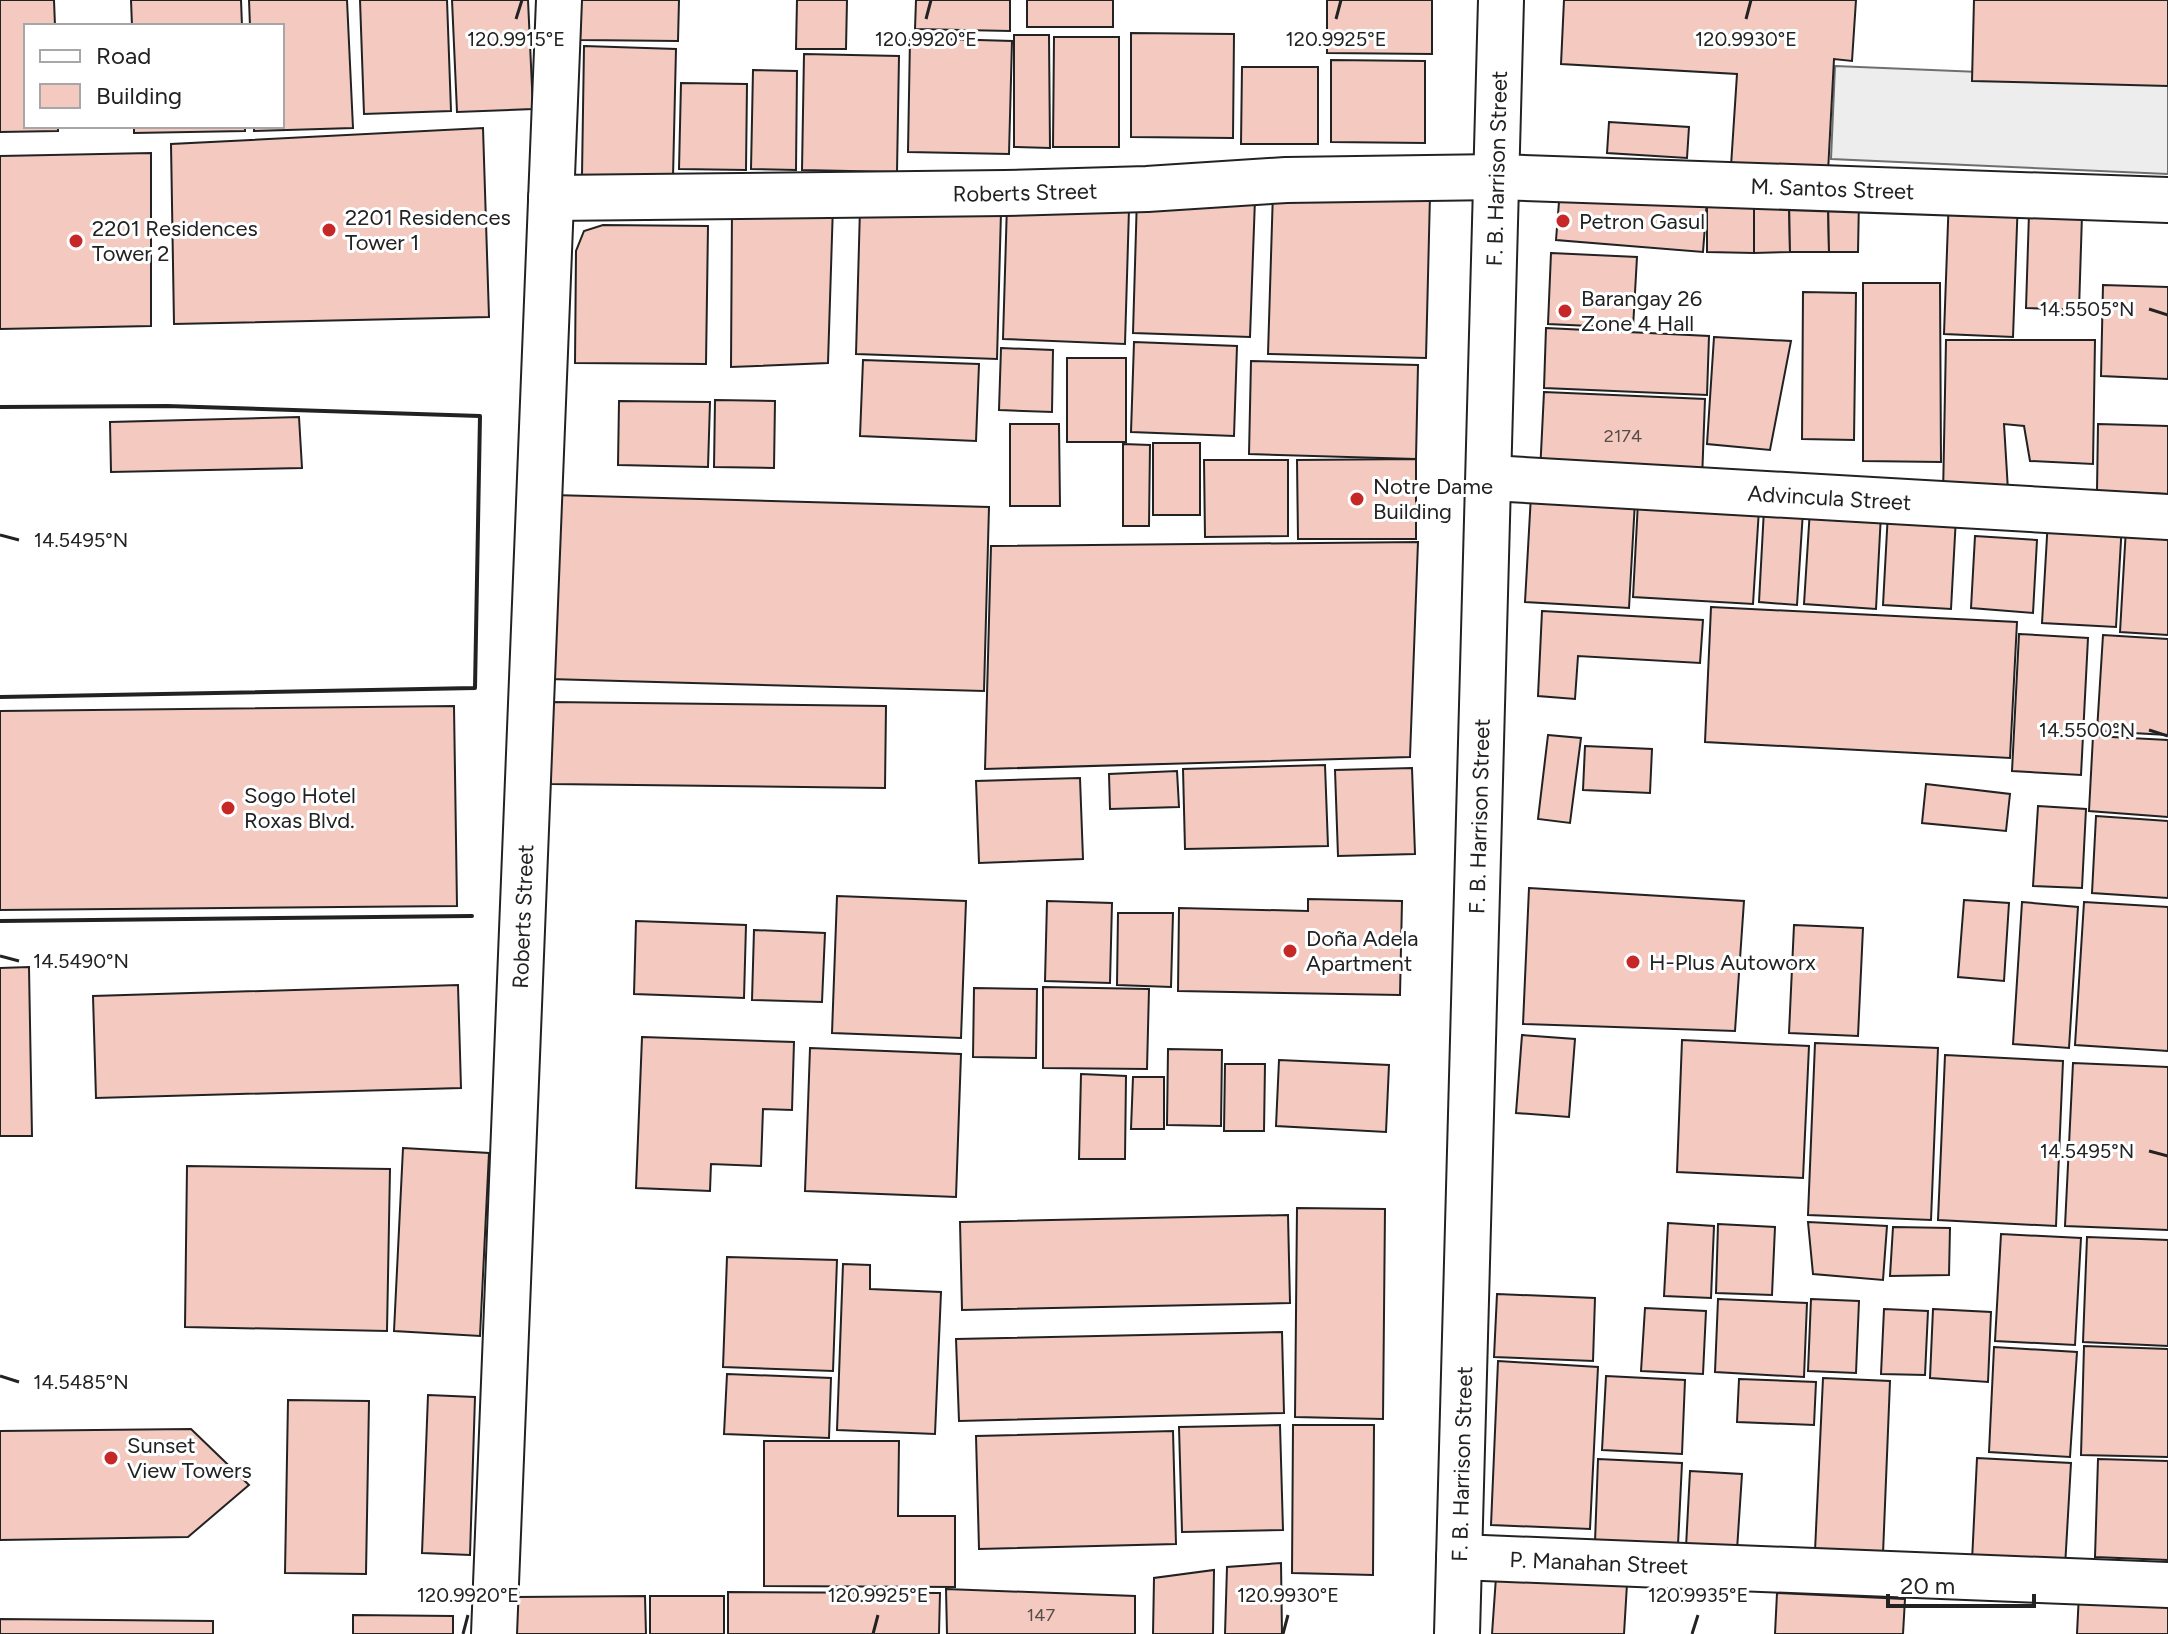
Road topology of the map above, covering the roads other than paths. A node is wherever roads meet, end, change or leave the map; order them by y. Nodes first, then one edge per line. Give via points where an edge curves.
1 (559, 0) edge
2 (1501, 0) edge
3 (1498, 177) junction
4 (551, 198) junction
5 (2168, 200) edge
6 (1490, 478) junction
7 (2168, 517) edge
8 (1459, 1557) junction
9 (2168, 1585) edge
10 (494, 1634) edge
11 (1457, 1634) edge

1 - 4 street, Roberts Street
2 - 3 street, F. B. Harrison Street
3 - 4 street, Roberts Street via 1005,193
3 - 5 street, M. Santos Street
3 - 6 street, F. B. Harrison Street
4 - 10 street, Roberts Street
6 - 7 street, Advincula Street
6 - 8 street, F. B. Harrison Street
8 - 9 street, P. Manahan Street
8 - 11 street, F. B. Harrison Street

